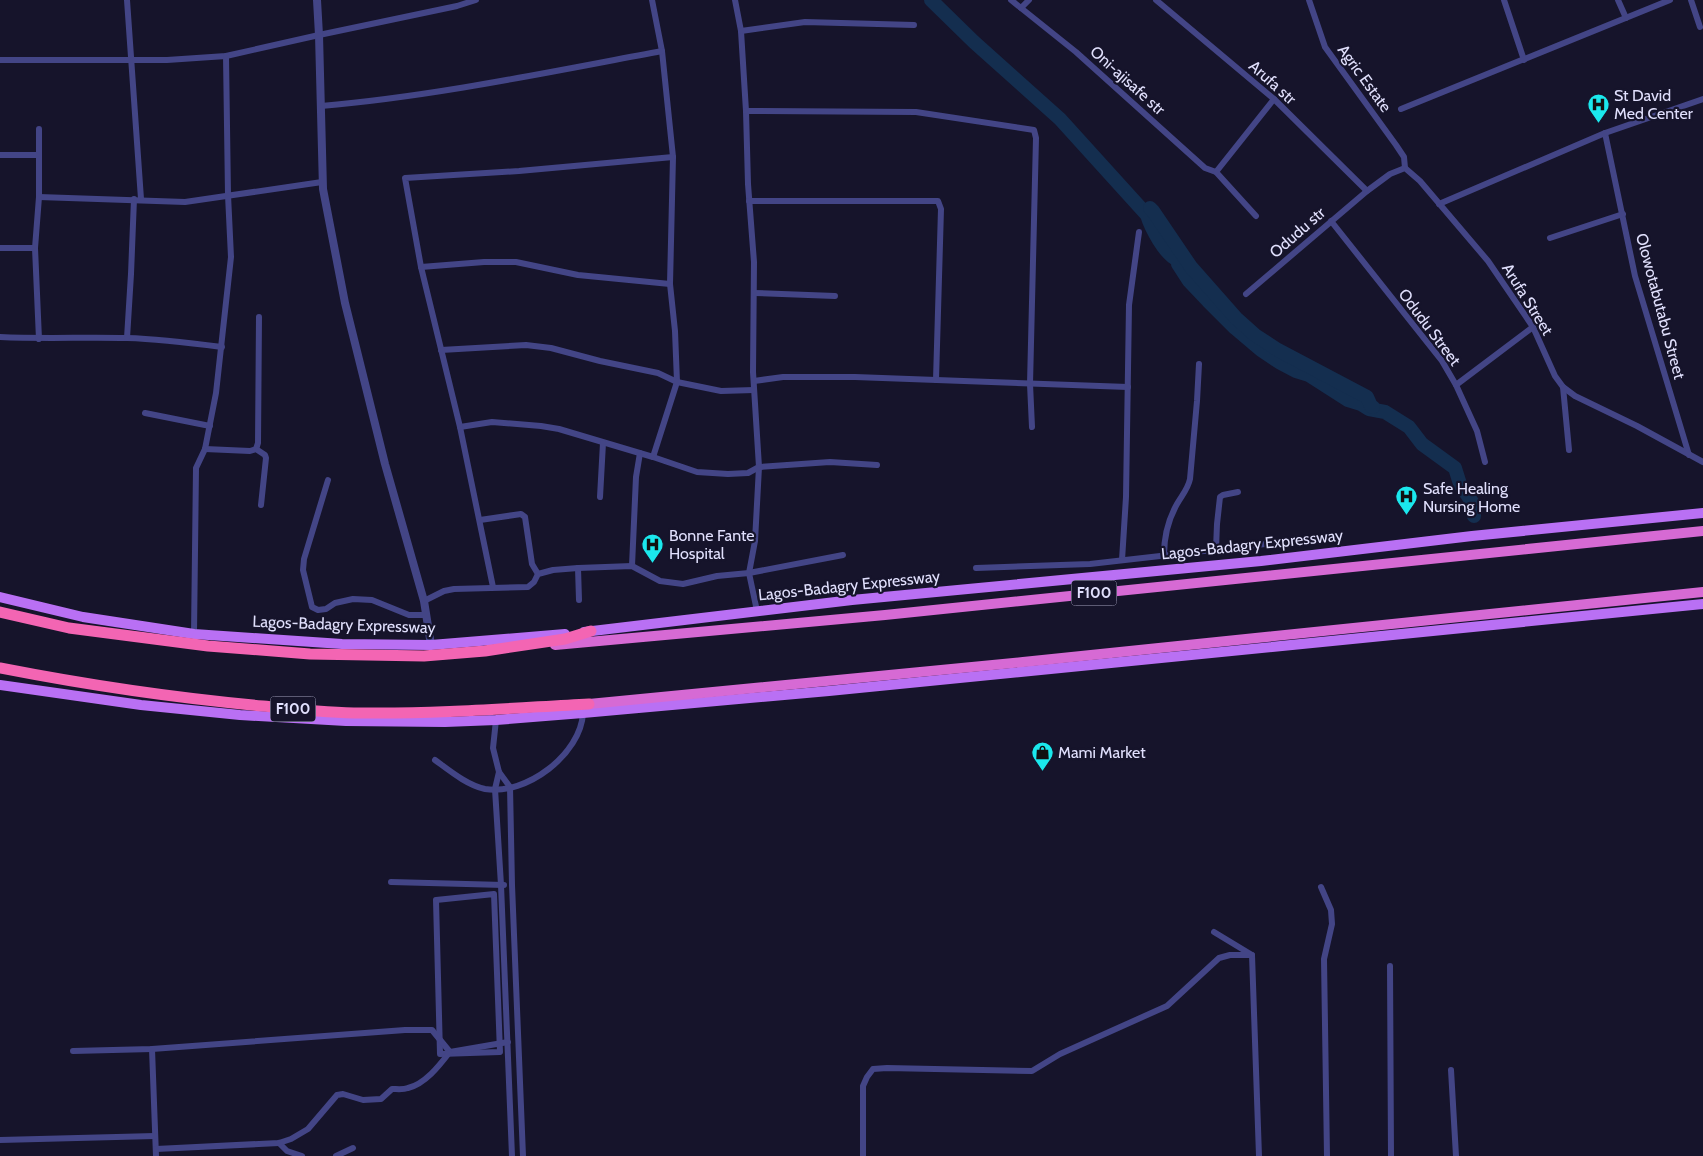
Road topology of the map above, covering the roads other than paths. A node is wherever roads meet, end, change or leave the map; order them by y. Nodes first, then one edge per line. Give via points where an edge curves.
1 (127, 0) edge
2 (316, 0) edge
3 (476, 0) edge
4 (652, 0) edge
5 (735, 0) edge
6 (1011, 0) edge
7 (1029, 0) edge
8 (1156, 0) edge
9 (1309, 0) edge
10 (1504, 0) edge
11 (1618, 0) edge
12 (1670, 0) edge
13 (1691, 0) edge
14 (1021, 8) junction
15 (1626, 18) junction
16 (914, 25) dead end
17 (1700, 27) dead end
18 (740, 31) junction
19 (319, 35) junction
20 (662, 51) junction
21 (226, 56) junction
22 (0, 60) edge
23 (132, 60) junction
24 (1524, 60) junction
25 (1274, 98) junction
26 (1703, 100) edge
27 (321, 106) junction
28 (1401, 109) dead end
29 (746, 111) junction
30 (39, 129) dead end
31 (1605, 133) junction
32 (0, 155) edge
33 (39, 155) junction
34 (674, 157) junction
35 (1405, 168) junction
36 (1216, 172) junction
37 (322, 182) junction
38 (1367, 191) junction
39 (228, 195) junction
40 (40, 197) junction
41 (134, 199) junction
42 (141, 199) junction
43 (750, 201) junction
44 (1439, 204) junction
45 (1623, 214) junction
46 (1256, 216) dead end
47 (1331, 221) junction
48 (1139, 232) dead end
49 (1550, 238) dead end
50 (0, 248) edge
51 (35, 248) junction
52 (421, 267) junction
53 (670, 284) junction
54 (754, 293) junction
55 (1246, 294) dead end
56 (835, 296) dead end
57 (259, 317) dead end
58 (1533, 327) junction
59 (0, 337) edge
60 (127, 338) junction
61 (39, 339) junction
62 (222, 347) junction
63 (441, 350) junction
64 (1198, 364) dead end
65 (936, 380) junction
66 (754, 381) junction
67 (677, 382) junction
68 (1030, 384) junction
69 (1456, 386) junction
70 (1128, 387) junction
71 (1563, 387) junction
72 (754, 390) junction
73 (145, 413) dead end
74 (210, 426) junction
75 (460, 427) junction
76 (1032, 427) dead end
77 (602, 443) junction
78 (205, 449) junction
79 (256, 449) junction
80 (1569, 450) dead end
81 (640, 453) junction
82 (1689, 456) junction
83 (653, 457) junction
84 (1485, 462) dead end
85 (1703, 462) edge
86 (877, 465) dead end
87 (759, 467) junction
88 (328, 480) dead end
89 (1238, 492) dead end
90 (600, 497) dead end
91 (261, 505) dead end
92 (1703, 513) edge
93 (480, 520) junction
94 (1703, 531) edge
95 (1326, 537) dead end
96 (1216, 550) junction
97 (842, 555) dead end
98 (1164, 555) junction
99 (1122, 560) junction
100 (632, 566) junction
101 (578, 568) junction
102 (976, 568) dead end
103 (749, 573) junction
104 (538, 574) junction
105 (493, 587) junction
106 (1703, 592) edge
107 (0, 597) edge
108 (579, 600) dead end
109 (424, 601) junction
110 (1703, 604) edge
111 (757, 611) junction
112 (0, 612) edge
113 (426, 615) junction
114 (592, 631) junction
115 (194, 634) junction
116 (431, 645) junction
117 (485, 651) junction
118 (0, 668) edge
119 (0, 685) edge
120 (586, 709) junction
121 (496, 720) junction
122 (435, 760) dead end
123 (499, 772) junction
124 (510, 787) junction
125 (495, 788) junction
126 (391, 882) dead end
127 (501, 885) junction
128 (512, 885) junction
129 (1321, 887) dead end
130 (494, 894) joint
131 (1214, 932) dead end
132 (1252, 955) junction
133 (1390, 966) dead end
134 (508, 1042) junction
135 (152, 1049) junction
136 (73, 1051) dead end
137 (450, 1052) junction
138 (1451, 1070) dead end
139 (155, 1136) junction
140 (0, 1140) edge
141 (280, 1143) junction
142 (353, 1148) dead end
143 (156, 1152) edge
144 (302, 1156) edge
145 (336, 1156) edge
146 (512, 1156) edge
147 (523, 1156) edge
148 (863, 1156) edge
149 (1259, 1156) edge
150 (1327, 1156) edge
151 (1391, 1156) edge
152 (1456, 1156) edge

1 - 23 street
2 - 19 street
3 - 19 street
4 - 20 street
5 - 18 street
6 - 14 street, Oni-ajisafe str
7 - 14 street
8 - 25 street, Arufa str
9 - 35 street, Agric Estate via 1325,47 1404,157
10 - 24 street
11 - 15 street
12 - 15 street
13 - 17 street
14 - 36 street, Oni-ajisafe str via 1076,52 1205,168
15 - 24 street
16 - 18 street via 804,22
18 - 29 street
19 - 21 street
19 - 27 street
20 - 27 street via 474,86
20 - 34 street
21 - 23 street
21 - 39 street
22 - 23 street
23 - 42 street
24 - 28 street
25 - 36 street
25 - 38 street, Arufa str
26 - 31 street
27 - 37 street
29 - 43 street
29 - 68 street via 916,112 1034,130
30 - 33 street
31 - 44 street
31 - 45 street, Olowotabutabu Street
32 - 33 street
33 - 40 street
34 - 52 street via 407,177 404,181
34 - 53 street
35 - 38 street via 1390,174
35 - 44 street, Arufa Street
36 - 46 street, Oni-ajisafe str
37 - 39 street
37 - 109 street via 366,386
38 - 47 street, Odudu str
39 - 42 street via 185,202
39 - 62 street via 232,257
40 - 41 street
40 - 51 street
41 - 42 street
41 - 60 street
43 - 54 street
43 - 65 street via 938,202 941,209
44 - 58 street, Arufa Street via 1488,262
45 - 49 street
45 - 82 street, Olowotabutabu Street via 1635,276
47 - 55 street, Odudu str
47 - 69 street, Odudu Street via 1442,361
48 - 70 street via 1129,305
50 - 51 street
51 - 61 street
52 - 53 street via 516,262 578,275
52 - 63 street
53 - 67 street
54 - 56 street
54 - 66 street
57 - 79 street
58 - 69 street
58 - 71 street, Arufa Street
59 - 61 street
60 - 61 street
60 - 62 street
62 - 74 street
63 - 67 street via 526,345 551,348 658,373
63 - 75 street
64 - 98 street via 1190,479 1169,521 1164,536
65 - 66 street via 784,377
65 - 68 street
66 - 72 street
67 - 72 street via 721,392
67 - 83 street
68 - 70 street
68 - 76 street
69 - 84 street, Odudu Street via 1477,431
70 - 99 street
71 - 80 street
71 - 82 street, Arufa Street
72 - 87 street
73 - 74 street
74 - 78 street
75 - 77 street via 492,422 518,423 559,429
75 - 93 street
77 - 81 street
77 - 90 street
78 - 79 street
78 - 115 street via 196,468
79 - 91 street via 266,458
81 - 83 street
81 - 100 street
82 - 85 street, Arufa Street
83 - 87 street via 697,472 748,473
86 - 87 street via 830,462
87 - 103 street via 755,541
88 - 113 street via 304,559 303,570 312,607 318,610 353,599 372,600 409,615
89 - 96 street via 1220,497
92 - 111 main road, Lagos-Badagry Expressway
93 - 104 street via 524,515 532,564
93 - 105 street
94 - 117 highway, Lagos-Badagry Expressway / F100 via 885,615
95 - 96 street
96 - 98 street
97 - 103 street
98 - 99 street
99 - 102 street
100 - 101 street
100 - 103 street via 673,584
101 - 104 street
101 - 108 street
103 - 111 street
104 - 105 street via 528,587
105 - 109 street via 444,591
106 - 120 highway, F100
107 - 115 main road, Lagos-Badagry Expressway via 83,617
109 - 113 street
110 - 120 main road via 1124,662
111 - 114 main road, Lagos-Badagry Expressway
112 - 117 highway, Lagos-Badagry Expressway / F100 via 69,628 217,647 310,654 424,656
113 - 116 street
114 - 116 main road, Lagos-Badagry Expressway
114 - 117 highway via 565,639
115 - 116 main road, Lagos-Badagry Expressway via 342,644
118 - 120 highway, F100 via 200,701 303,710 360,713
119 - 121 main road via 240,715 346,721
120 - 121 main road
120 - 124 street via 566,753 541,776
121 - 123 street via 493,748
122 - 125 street via 467,781
123 - 124 street
123 - 125 street
124 - 125 street
124 - 128 street
125 - 127 street
126 - 127 street
127 - 128 street
127 - 134 street
128 - 147 street
129 - 150 street via 1332,910 1324,959
130 - 130 street via 436,900 440,1054 500,1052
131 - 132 street
132 - 148 street via 1219,958 1167,1006 1060,1054 1032,1071 873,1070 864,1086
132 - 149 street
133 - 151 street
134 - 137 street
134 - 146 street
135 - 136 street
135 - 137 street via 432,1030
135 - 139 street
137 - 141 street via 424,1080 408,1088 392,1089 381,1099 363,1100 337,1095 308,1129
138 - 152 street
139 - 140 street
139 - 143 street
141 - 143 street
141 - 144 street via 287,1151
142 - 145 street

